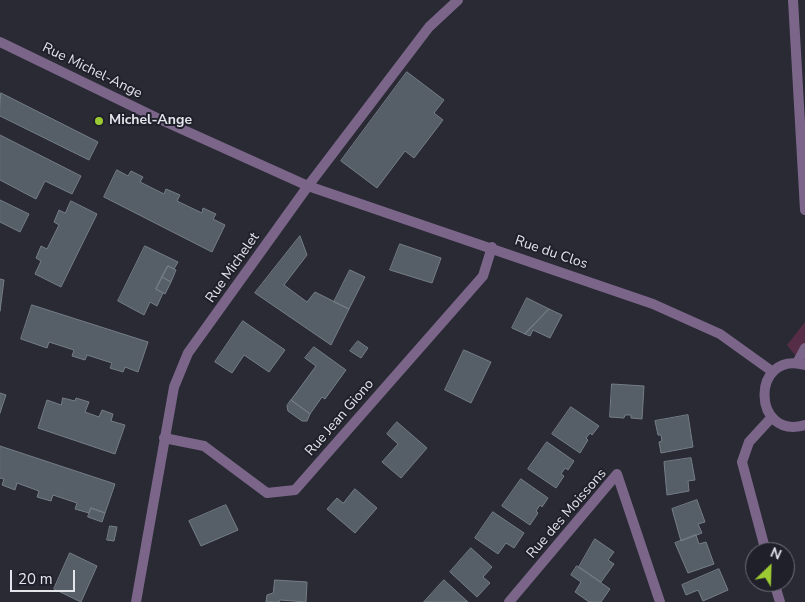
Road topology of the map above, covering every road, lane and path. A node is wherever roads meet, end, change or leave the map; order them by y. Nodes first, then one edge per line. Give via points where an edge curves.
1 (458, 0) edge
2 (793, 0) edge
3 (0, 42) edge
4 (308, 186) junction
5 (805, 210) edge
6 (492, 247) junction
7 (805, 348) edge
8 (801, 364) edge
9 (773, 372) junction
10 (772, 417) junction
11 (805, 425) edge
12 (164, 438) junction
13 (763, 542) edge
14 (136, 602) edge
15 (509, 602) edge
16 (660, 602) edge

1 - 4 street, Rue Michelet via 429,27
2 - 5 street
3 - 4 street, Rue Michel-Ange
4 - 6 street, Rue du Clos
4 - 12 street, Rue Michelet via 188,353 174,387
6 - 9 street, Rue du Clos via 653,304 711,330
6 - 12 street, Rue Jean Giono via 482,276 295,490 267,493 204,446
7 - 8 street
8 - 9 street via 789,364
9 - 10 street via 767,380 764,400
10 - 11 street via 790,427
10 - 13 street via 749,442 742,462
12 - 14 street, Rue Michelet
15 - 16 street, Rue des Moissons via 617,474

